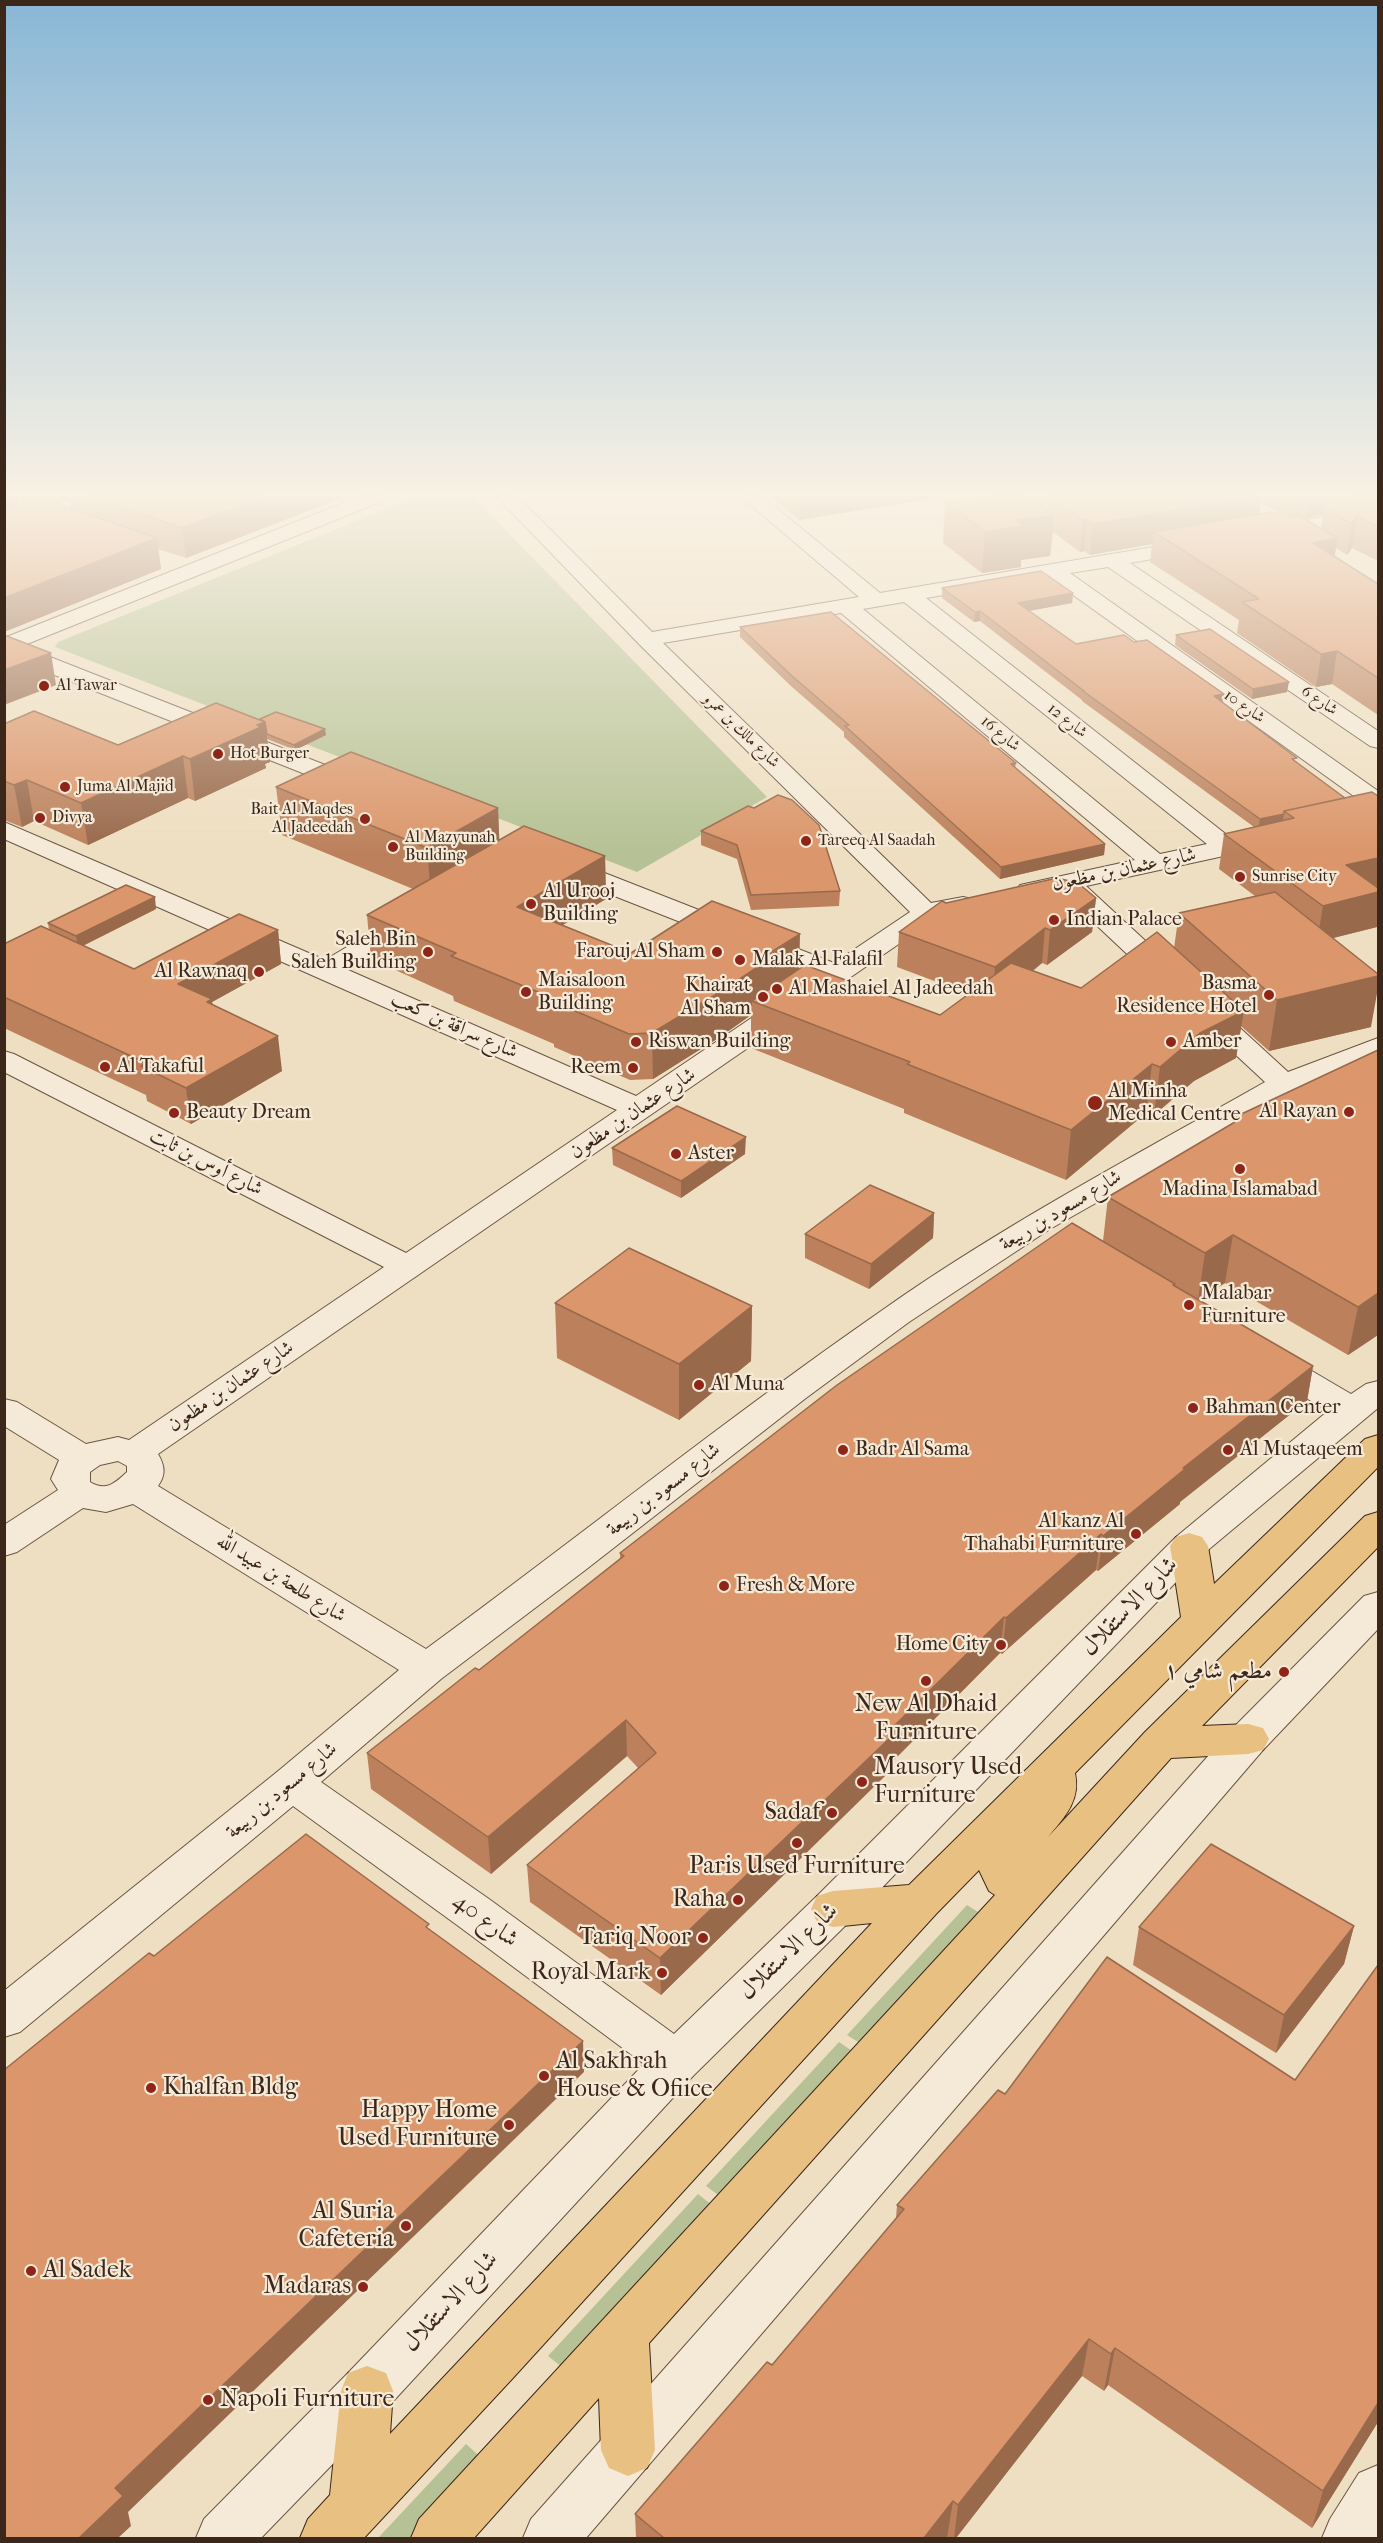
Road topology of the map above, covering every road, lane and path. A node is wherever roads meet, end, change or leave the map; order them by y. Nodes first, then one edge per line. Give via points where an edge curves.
1 (81, 615) edge
2 (623, 615) edge
3 (789, 615) edge
4 (857, 615) edge
5 (934, 615) edge
6 (1128, 615) edge
7 (1192, 615) edge
8 (647, 639) junction
9 (4, 646) edge
10 (1378, 741) edge
11 (380, 794) edge
12 (1378, 802) edge
13 (4, 829) edge
14 (1293, 833) edge
15 (1227, 848) junction
16 (539, 857) edge
17 (1155, 863) junction
18 (1066, 882) junction
19 (428, 912) edge
20 (927, 914) junction
21 (328, 970) junction
22 (837, 974) junction
23 (1378, 1047) edge
24 (4, 1060) edge
25 (1284, 1084) junction
26 (640, 1109) junction
27 (407, 1266) junction
28 (1242, 1344) edge
29 (1365, 1401) edge
30 (4, 1410) edge
31 (1378, 1447) edge
32 (82, 1458) junction
33 (135, 1471) junction
34 (78, 1494) junction
35 (1378, 1525) edge
36 (4, 1544) edge
37 (1189, 1546) junction
38 (1377, 1609) edge
39 (1201, 1620) junction
40 (427, 1669) junction
41 (1248, 1739) junction
42 (1160, 1743) junction
43 (1053, 1768) junction
44 (292, 1783) junction
45 (1038, 1877) junction
46 (920, 1902) junction
47 (833, 1909) junction
48 (4, 2018) edge
49 (676, 2062) junction
50 (623, 2334) junction
51 (367, 2391) junction
52 (628, 2450) junction
53 (1378, 2492) edge
54 (341, 2523) edge
55 (223, 2538) edge
56 (438, 2538) edge
57 (550, 2538) edge
58 (1349, 2538) edge

1 - 9 street
2 - 8 street, شارع مالك بن عمرو
3 - 8 street
4 - 17 street, شارع 16
5 - 15 street, شارع 12
6 - 12 street, شارع 10
7 - 10 street, شارع 6
8 - 20 street, شارع مالك بن عمرو
9 - 11 street
13 - 21 street, شارع سراقة بن كعب
14 - 15 street, شارع عثمان بن مظعون
15 - 17 street, شارع عثمان بن مظعون
16 - 22 street
17 - 18 street, شارع عثمان بن مظعون
18 - 20 street, شارع عثمان بن مظعون
18 - 25 street
19 - 21 street
20 - 22 street, شارع عثمان بن مظعون
21 - 26 street, شارع سراقة بن كعب
22 - 26 street, شارع عثمان بن مظعون
23 - 25 street, شارع مسعود بن ربيعة
24 - 27 street, شارع أوس بن ثابت
25 - 40 street, شارع مسعود بن ربيعة via 1053,1231 897,1315
26 - 27 street, شارع عثمان بن مظعون
27 - 33 street, شارع عثمان بن مظعون
28 - 29 street
29 - 37 street, شارع الاستقلال
30 - 32 street
31 - 39 main road
32 - 33 street via 118,1449
32 - 34 street via 69,1477
33 - 34 street via 118,1497 96,1500
33 - 40 street, شارع طلحة بن عبيد الله
34 - 36 street
35 - 42 main road
37 - 39 main road
37 - 47 street, شارع الاستقلال
38 - 41 street
39 - 43 main road
40 - 44 street, شارع مسعود بن ربيعة
41 - 42 main road
41 - 52 street
42 - 45 main road
43 - 45 main road via 1057,1787 1050,1805 1000,1866 1006,1881 1017,1885
43 - 46 main road
44 - 48 street, شارع مسعود بن ربيعة
44 - 49 street, شارع 40
45 - 50 main road
46 - 47 main road
46 - 54 main road
47 - 49 street, شارع الاستقلال
49 - 51 street, شارع الاستقلال
50 - 52 main road
50 - 56 main road
51 - 54 main road
51 - 55 street, شارع الاستقلال
52 - 57 street
53 - 58 street

